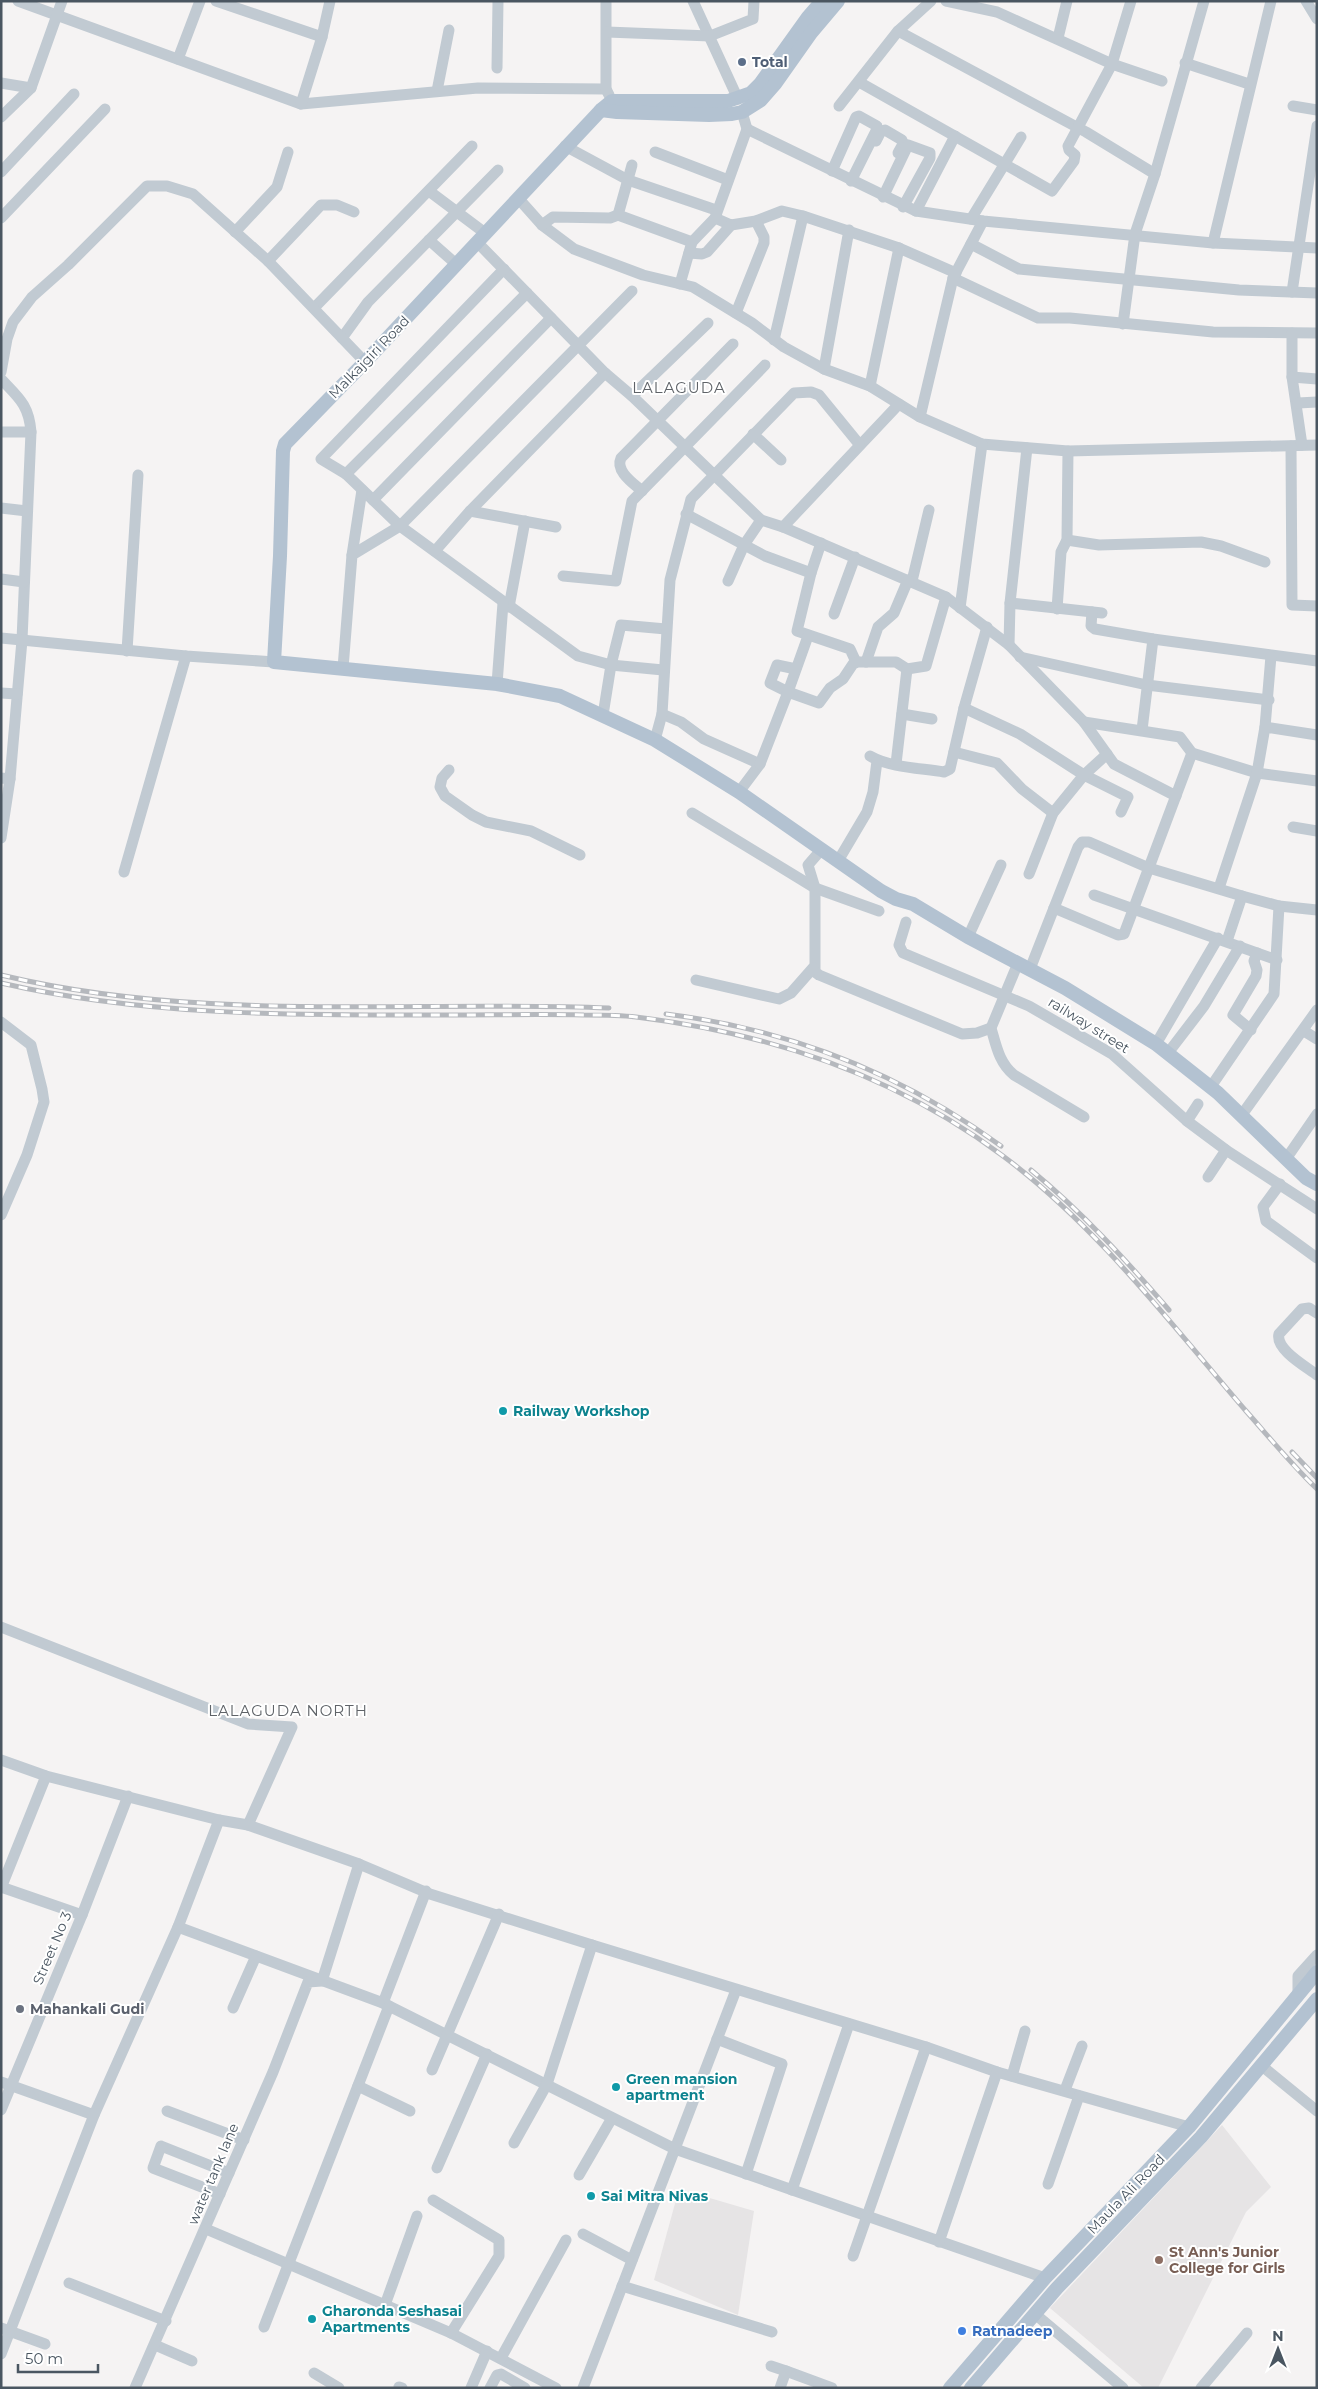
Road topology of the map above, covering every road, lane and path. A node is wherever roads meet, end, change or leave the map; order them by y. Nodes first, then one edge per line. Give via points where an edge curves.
1 (18, 1) edge
2 (62, 1) edge
3 (200, 1) edge
4 (216, 1) edge
5 (330, 1) edge
6 (498, 1) edge
7 (693, 1) edge
8 (754, 1) edge
9 (822, 1) edge
10 (838, 1) edge
11 (931, 1) edge
12 (946, 1) edge
13 (1067, 1) edge
14 (1132, 1) edge
15 (1204, 1) edge
16 (1271, 1) edge
17 (1306, 1) edge
18 (604, 2) edge
19 (998, 7) edge
20 (57, 16) junction
21 (1317, 19) edge
22 (449, 30) dead end
23 (898, 31) junction
24 (607, 32) junction
25 (710, 36) junction
26 (322, 37) junction
27 (1058, 38) junction
28 (178, 59) junction
29 (1185, 63) junction
30 (1112, 64) junction
31 (497, 68) dead end
32 (1162, 81) dead end
33 (859, 82) junction
34 (1, 83) edge
35 (1249, 84) junction
36 (31, 88) junction
37 (437, 91) junction
38 (74, 94) dead end
39 (609, 103) junction
40 (301, 104) junction
41 (740, 105) junction
42 (840, 106) dead end
43 (1293, 106) dead end
44 (105, 109) dead end
45 (1317, 110) edge
46 (1, 117) edge
47 (1317, 126) edge
48 (747, 129) junction
49 (1078, 130) junction
50 (955, 136) junction
51 (1021, 137) dead end
52 (472, 146) dead end
53 (565, 146) junction
54 (288, 152) dead end
55 (655, 152) dead end
56 (1004, 164) junction
57 (632, 165) dead end
58 (498, 170) dead end
59 (832, 171) junction
60 (1, 172) edge
61 (1155, 174) junction
62 (1314, 174) edge
63 (628, 180) junction
64 (728, 180) junction
65 (854, 182) junction
66 (428, 191) junction
67 (880, 196) junction
68 (518, 198) junction
69 (903, 207) junction
70 (457, 211) junction
71 (916, 211) junction
72 (354, 212) dead end
73 (715, 214) junction
74 (618, 215) junction
75 (803, 216) junction
76 (1, 218) edge
77 (971, 219) junction
78 (756, 221) junction
79 (983, 221) junction
80 (542, 225) junction
81 (731, 225) junction
82 (849, 230) junction
83 (236, 232) junction
84 (1135, 234) junction
85 (481, 238) junction
86 (429, 240) junction
87 (1213, 243) junction
88 (971, 244) junction
89 (691, 247) junction
90 (1299, 247) junction
91 (899, 248) junction
92 (1317, 248) edge
93 (268, 261) junction
94 (456, 264) junction
95 (504, 269) junction
96 (955, 276) junction
97 (1130, 280) junction
98 (680, 284) junction
99 (632, 291) dead end
100 (1292, 292) junction
101 (526, 293) junction
102 (1317, 293) edge
103 (314, 308) junction
104 (736, 313) junction
105 (551, 318) junction
106 (708, 323) dead end
107 (1123, 324) junction
108 (1292, 333) junction
109 (1317, 333) edge
110 (342, 338) junction
111 (4, 340) edge
112 (774, 340) junction
113 (733, 344) dead end
114 (579, 346) junction
115 (365, 362) junction
116 (765, 365) dead end
117 (824, 369) junction
118 (1, 372) edge
119 (605, 373) junction
120 (1292, 377) junction
121 (1, 379) edge
122 (1317, 379) edge
123 (870, 386) junction
124 (632, 396) junction
125 (1317, 402) edge
126 (1298, 403) junction
127 (899, 404) junction
128 (920, 417) junction
129 (658, 422) junction
130 (1, 432) edge
131 (31, 432) junction
132 (753, 434) junction
133 (859, 444) junction
134 (982, 444) junction
135 (1317, 445) edge
136 (1297, 446) junction
137 (685, 447) junction
138 (1027, 448) junction
139 (1068, 451) junction
140 (781, 460) dead end
141 (346, 474) junction
142 (713, 474) junction
143 (138, 475) dead end
144 (362, 490) junction
145 (642, 491) junction
146 (373, 500) junction
147 (1, 508) edge
148 (929, 510) dead end
149 (26, 511) junction
150 (470, 511) junction
151 (686, 514) junction
152 (761, 520) junction
153 (525, 521) junction
154 (400, 526) junction
155 (556, 527) dead end
156 (783, 527) junction
157 (1067, 540) junction
158 (821, 543) junction
159 (744, 544) junction
160 (435, 552) junction
161 (352, 555) junction
162 (855, 557) junction
163 (1265, 562) dead end
164 (810, 573) junction
165 (564, 576) dead end
166 (1, 580) edge
167 (910, 580) junction
168 (728, 581) dead end
169 (24, 582) junction
170 (946, 597) junction
171 (1010, 603) junction
172 (506, 605) junction
173 (1317, 606) edge
174 (960, 608) junction
175 (1057, 609) junction
176 (834, 614) dead end
177 (987, 627) junction
178 (666, 629) junction
179 (808, 636) junction
180 (1, 638) edge
181 (22, 640) junction
182 (1153, 640) junction
183 (1008, 645) junction
184 (127, 651) junction
185 (186, 656) junction
186 (1271, 656) junction
187 (1020, 658) junction
188 (1317, 661) edge
189 (274, 662) junction
190 (861, 662) junction
191 (611, 665) junction
192 (343, 668) junction
193 (796, 669) junction
194 (908, 669) junction
195 (663, 670) junction
196 (497, 684) junction
197 (1147, 685) junction
198 (788, 692) junction
199 (1, 693) edge
200 (17, 694) junction
201 (1269, 700) junction
202 (964, 708) junction
203 (662, 714) junction
204 (902, 714) junction
205 (603, 715) junction
206 (932, 718) dead end
207 (1084, 722) junction
208 (1265, 727) junction
209 (1142, 730) junction
210 (1317, 735) edge
211 (655, 740) junction
212 (954, 752) junction
213 (1107, 754) junction
214 (1192, 754) junction
215 (760, 764) junction
216 (896, 764) junction
217 (449, 770) dead end
218 (1257, 773) junction
219 (1084, 775) junction
220 (5, 778) edge
221 (1317, 781) edge
222 (739, 792) junction
223 (1176, 796) junction
224 (1121, 812) dead end
225 (692, 813) dead end
226 (1053, 813) junction
227 (1293, 827) dead end
228 (1317, 831) edge
229 (1, 838) edge
230 (821, 850) junction
231 (580, 855) dead end
232 (838, 861) junction
233 (808, 865) junction
234 (1001, 865) dead end
235 (1149, 868) junction
236 (784, 869) junction
237 (124, 872) dead end
238 (1029, 874) dead end
239 (815, 888) junction
240 (1219, 888) junction
241 (1094, 895) dead end
242 (1242, 896) junction
243 (1279, 906) junction
244 (1054, 908) junction
245 (1132, 909) junction
246 (1317, 910) edge
247 (879, 911) dead end
248 (906, 922) dead end
249 (968, 937) junction
250 (1223, 940) junction
251 (1240, 946) junction
252 (1257, 953) junction
253 (1277, 960) junction
254 (1024, 966) junction
255 (813, 968) junction
256 (696, 980) dead end
257 (1004, 994) junction
258 (1317, 1010) edge
259 (1, 1022) edge
260 (991, 1028) junction
261 (1251, 1030) junction
262 (1304, 1031) junction
263 (1317, 1039) edge
264 (1156, 1044) junction
265 (1168, 1053) junction
266 (1210, 1088) junction
267 (1198, 1104) dead end
268 (1317, 1114) edge
269 (1242, 1116) junction
270 (1084, 1117) dead end
271 (1187, 1121) junction
272 (1226, 1150) junction
273 (1286, 1159) junction
274 (1208, 1176) dead end
275 (1280, 1184) junction
276 (1317, 1184) edge
277 (1317, 1209) edge
278 (1, 1214) edge
279 (1317, 1258) edge
280 (1317, 1313) edge
281 (1317, 1374) edge
282 (1, 1627) edge
283 (1, 1760) edge
284 (46, 1776) junction
285 (128, 1796) junction
286 (219, 1820) junction
287 (248, 1825) junction
288 (359, 1864) junction
289 (1, 1887) edge
290 (426, 1891) junction
291 (499, 1914) junction
292 (82, 1915) junction
293 (178, 1927) junction
294 (592, 1945) junction
295 (1317, 1955) edge
296 (256, 1956) junction
297 (1317, 1972) edge
298 (322, 1981) junction
299 (736, 1990) junction
300 (1298, 1997) junction
301 (1317, 1998) edge
302 (386, 2005) junction
303 (233, 2008) dead end
304 (849, 2024) junction
305 (1025, 2031) dead end
306 (447, 2034) junction
307 (717, 2039) junction
308 (926, 2046) junction
309 (1082, 2046) dead end
310 (487, 2054) junction
311 (1262, 2066) junction
312 (432, 2070) dead end
313 (997, 2072) junction
314 (1012, 2076) junction
315 (6, 2084) edge
316 (547, 2084) junction
317 (358, 2086) junction
318 (1065, 2090) junction
319 (1079, 2096) junction
320 (1, 2110) edge
321 (167, 2110) dead end
322 (1317, 2110) edge
323 (410, 2111) dead end
324 (94, 2115) junction
325 (612, 2118) junction
326 (1189, 2127) junction
327 (514, 2143) dead end
328 (237, 2146) junction
329 (675, 2149) junction
330 (437, 2168) dead end
331 (144, 2170) dead end
332 (229, 2173) junction
333 (746, 2174) junction
334 (579, 2175) dead end
335 (1048, 2184) dead end
336 (792, 2190) junction
337 (1129, 2191) junction
338 (219, 2196) junction
339 (433, 2200) dead end
340 (1139, 2202) junction
341 (417, 2216) dead end
342 (865, 2216) junction
343 (206, 2229) junction
344 (583, 2234) dead end
345 (566, 2240) dead end
346 (939, 2242) junction
347 (853, 2256) dead end
348 (632, 2260) junction
349 (289, 2264) junction
350 (1046, 2278) junction
351 (69, 2283) dead end
352 (622, 2286) junction
353 (386, 2305) junction
354 (1035, 2314) junction
355 (166, 2321) junction
356 (264, 2327) dead end
357 (6, 2330) edge
358 (772, 2332) dead end
359 (451, 2333) junction
360 (1247, 2333) dead end
361 (45, 2344) dead end
362 (155, 2345) junction
363 (487, 2351) junction
364 (1, 2354) edge
365 (501, 2358) junction
366 (192, 2362) dead end
367 (770, 2366) dead end
368 (786, 2371) junction
369 (314, 2373) dead end
370 (135, 2388) edge
371 (339, 2388) edge
372 (471, 2388) edge
373 (490, 2388) edge
374 (525, 2388) edge
375 (556, 2388) edge
376 (583, 2388) edge
377 (780, 2388) edge
378 (832, 2388) edge
379 (950, 2388) edge
380 (971, 2388) edge
381 (1124, 2388) edge
382 (1201, 2388) edge

1 - 20 street
2 - 20 street
3 - 28 street
4 - 26 street
5 - 26 street
6 - 31 street
7 - 25 street
8 - 25 street via 753,19
9 - 41 main road via 760,84
10 - 41 main road via 761,100
11 - 23 street
12 - 19 street
13 - 27 street
14 - 30 street
15 - 29 street
16 - 35 street
17 - 21 street
18 - 24 street
19 - 27 street
20 - 28 street
20 - 36 street
22 - 37 street
23 - 33 street
23 - 49 street
24 - 25 street
24 - 39 street
25 - 41 street
26 - 40 street
27 - 30 street
28 - 40 street
29 - 35 street
29 - 61 street
30 - 32 street
30 - 49 street
33 - 42 street
33 - 50 street
34 - 36 street
35 - 87 street
36 - 46 street
37 - 39 street via 478,88
37 - 40 street
38 - 60 street
39 - 41 main road via 713,102
39 - 53 main road, Malkajgiri Road
41 - 48 street
43 - 45 street
44 - 76 street
47 - 62 street
48 - 59 street
48 - 64 street
49 - 56 street via 1068,146 1075,155 1074,161 1052,191
49 - 61 street
50 - 56 street
50 - 71 street
51 - 56 street
52 - 66 street
53 - 63 street
53 - 68 main road, Malkajgiri Road
54 - 83 street via 277,187
55 - 64 street
56 - 77 street
57 - 63 street
58 - 70 street
59 - 65 street
59 - 65 street via 859,116 877,129
61 - 84 street
62 - 90 street
63 - 73 street
63 - 74 street
64 - 73 street
65 - 67 street
65 - 67 street via 881,131 885,130 902,140 902,144
66 - 70 street
66 - 103 street
67 - 69 street
67 - 69 street via 908,145 930,153
68 - 80 street
68 - 85 main road, Malkajgiri Road
69 - 71 street
70 - 85 street
70 - 86 street
71 - 77 street
72 - 93 street via 337,205 321,205
73 - 81 street
73 - 89 street
74 - 80 street via 610,218 553,217
74 - 89 street
75 - 78 street via 782,211
75 - 82 street
75 - 112 street
77 - 79 street
78 - 81 street
78 - 104 street via 764,244
79 - 84 street
79 - 88 street
80 - 98 street via 574,249 643,275
81 - 89 street via 707,252 702,254
82 - 91 street
82 - 117 street
83 - 93 street
83 - 111 street via 193,194 167,186 147,186 32,297
84 - 87 street
84 - 97 street
85 - 94 main road, Malkajgiri Road
85 - 95 street
86 - 94 street
86 - 110 street via 368,302
87 - 90 street
88 - 96 street
88 - 97 street via 1019,269
89 - 98 street
90 - 92 street
90 - 100 street
91 - 96 street
91 - 123 street
93 - 103 street
94 - 115 main road, Malkajgiri Road
95 - 101 street
95 - 141 street via 321,459
96 - 107 street via 1038,318
96 - 128 street
97 - 100 street
97 - 107 street
98 - 104 street via 693,287
99 - 114 street
100 - 102 street
101 - 105 street
101 - 141 street
103 - 110 street
104 - 112 street
105 - 114 street
105 - 146 street
106 - 124 street
107 - 108 street via 1213,332
108 - 109 street
108 - 120 street
110 - 115 street
111 - 118 street
112 - 117 street
113 - 129 street
114 - 119 street
114 - 154 street
115 - 189 main road, Malkajgiri Road via 285,444
116 - 137 street
117 - 123 street
119 - 124 street
119 - 150 street
120 - 122 street
120 - 126 street
121 - 131 street via 25,404
123 - 127 street
124 - 129 street
125 - 126 street
126 - 136 street
127 - 128 street
127 - 133 street
128 - 134 street
129 - 137 street
129 - 145 street via 619,462 621,471
130 - 131 street
131 - 149 street
132 - 133 street via 794,393 811,392 819,395
132 - 140 street
132 - 142 street
133 - 156 street
134 - 138 street
134 - 174 street
135 - 136 street
136 - 139 street
136 - 173 street via 1292,605
137 - 142 street
137 - 145 street
138 - 139 street
138 - 171 street
139 - 157 street
141 - 144 street
142 - 151 street via 690,499
142 - 152 street
143 - 184 street
144 - 146 street
144 - 161 street
145 - 165 street via 632,500 616,581
146 - 154 street
147 - 149 street
148 - 167 street
149 - 169 street
150 - 153 street
150 - 160 street
151 - 159 street
151 - 178 street via 670,580
152 - 156 street
152 - 159 street
153 - 155 street
153 - 172 street
154 - 160 street
154 - 161 street
156 - 158 street
157 - 163 street via 1099,544 1201,542
157 - 175 street via 1061,552
158 - 162 street
158 - 164 street
159 - 164 street via 783,564
159 - 168 street
160 - 172 street
161 - 192 street
162 - 167 street
162 - 176 street
164 - 179 street via 797,630
166 - 169 street
167 - 170 street
167 - 190 street via 894,614 878,627
169 - 181 street
170 - 174 street
170 - 194 street via 929,664 923,668
171 - 175 street
171 - 183 street
172 - 191 street via 578,656
172 - 196 street
174 - 177 street
175 - 182 street via 1097,613 1092,628
177 - 183 street
177 - 202 street
178 - 191 street via 622,624
178 - 195 street
179 - 190 street via 850,649
179 - 193 street
180 - 181 street
181 - 184 street
181 - 200 street
182 - 186 street
182 - 197 street
183 - 187 street
184 - 185 street
185 - 189 street
185 - 237 street
186 - 188 street
186 - 201 street
187 - 197 street
187 - 207 street
189 - 192 main road
190 - 194 street via 896,662
190 - 198 street via 830,688 819,703
191 - 195 street
191 - 205 street
192 - 196 main road
193 - 198 street
193 - 198 street via 782,664 774,667 770,683
194 - 204 street
195 - 203 street
196 - 205 main road via 560,696
197 - 201 street
197 - 209 street
198 - 215 street
199 - 200 street
200 - 220 street
201 - 208 street
202 - 212 street
202 - 219 street via 1020,734
203 - 211 street
203 - 215 street
204 - 206 street
204 - 216 street
205 - 211 main road
207 - 209 street
207 - 213 street
208 - 210 street
208 - 218 street
209 - 214 street via 1180,737
211 - 222 main road
212 - 216 street via 951,766 944,772
212 - 226 street via 997,763 1022,789
213 - 219 street
213 - 223 street via 1114,764
214 - 218 street
214 - 223 street
215 - 222 street
216 - 232 street via 874,759 874,792 868,812
217 - 231 street via 440,787 446,796 472,816 531,831
218 - 221 street
218 - 240 street
219 - 224 street via 1128,797
219 - 226 street
220 - 229 street
222 - 230 main road
223 - 235 street
225 - 236 street
226 - 238 street
227 - 228 street
230 - 232 main road
230 - 233 street
232 - 249 main road via 881,891 914,904
233 - 236 street
233 - 239 street
234 - 249 street
235 - 240 street
235 - 244 street via 1089,842 1082,842
235 - 245 street
236 - 239 street
239 - 247 street
239 - 255 street
240 - 242 street
241 - 245 street
242 - 243 street
242 - 250 street
243 - 246 street
243 - 253 street
244 - 245 street via 1120,935 1125,932
244 - 254 street
245 - 250 street
248 - 257 street, railway street via 899,945 903,953
249 - 254 main road
250 - 251 street
250 - 264 street
251 - 252 street
251 - 265 street via 1204,1006
252 - 253 street
252 - 261 street via 1254,961 1256,976 1232,1015
253 - 261 street via 1274,994
254 - 257 street
254 - 264 main road
255 - 256 street via 791,993 779,999
255 - 260 street via 819,975 962,1034
257 - 260 street
257 - 271 street, railway street via 1112,1054
258 - 262 street
259 - 278 street via 31,1044 44,1102 27,1155
260 - 270 street via 1007,1070
261 - 266 street
262 - 263 street
262 - 269 street
264 - 265 main road
265 - 266 main road
266 - 269 main road
267 - 271 street
268 - 273 street
269 - 273 main road
271 - 272 street, railway street
272 - 274 street
272 - 275 street, railway street
273 - 276 main road
275 - 277 street, railway street
275 - 279 street via 1263,1207 1266,1221
280 - 281 street via 1302,1308 1278,1339 1280,1346
282 - 287 street via 248,1724 292,1727
283 - 284 street
284 - 285 street
284 - 289 street
285 - 286 street
285 - 292 street, Street No 3
286 - 287 street
286 - 293 street
287 - 288 street
288 - 290 street
288 - 298 street
289 - 292 street
290 - 291 street
290 - 302 street
291 - 294 street
291 - 306 street
292 - 315 street, Street No 3
293 - 296 street
293 - 324 street
294 - 299 street
294 - 316 street
295 - 300 street via 1298,1976
296 - 298 street
296 - 303 street
297 - 300 main road, Maula Ali Road
298 - 302 street
298 - 328 street, water tank lane via 308,1982
299 - 304 street
299 - 307 street
300 - 326 main road, Maula Ali Road
301 - 311 main road, Maula Ali Road
302 - 306 street
302 - 317 street
304 - 308 street
304 - 336 street
305 - 314 street
306 - 310 street
306 - 312 street
307 - 329 street
307 - 333 street via 782,2064
308 - 313 street
308 - 342 street
309 - 318 street
310 - 316 street
310 - 330 street
311 - 322 street
311 - 340 main road, Maula Ali Road
313 - 314 street
313 - 346 street
314 - 318 street
315 - 320 street, Street No 3
315 - 324 street
316 - 325 street
316 - 327 street
317 - 323 street
317 - 349 street
318 - 319 street
319 - 326 street
319 - 335 street
321 - 328 street
324 - 357 street
325 - 329 street
325 - 334 street
326 - 337 main road, Maula Ali Road
328 - 332 street, water tank lane
329 - 333 street
329 - 348 street
331 - 338 street
332 - 338 street, water tank lane
332 - 338 street via 161,2146 153,2168
333 - 336 street
336 - 342 street
337 - 340 main road
337 - 350 main road, Maula Ali Road
338 - 343 street, water tank lane
339 - 359 street via 499,2240 500,2247 499,2256
340 - 354 main road, Maula Ali Road
341 - 353 street
342 - 346 street
342 - 347 street
343 - 349 street
343 - 355 street, water tank lane
344 - 348 street
345 - 365 street
346 - 350 street
348 - 352 street
349 - 353 street
349 - 356 street
350 - 379 main road, Maula Ali Road
351 - 355 street
352 - 358 street
352 - 376 street
353 - 359 street
354 - 380 main road, Maula Ali Road
354 - 381 street
355 - 362 street, water tank lane
357 - 361 street
357 - 364 street
359 - 363 street
360 - 382 street
362 - 366 street
362 - 370 street, water tank lane
363 - 365 street
363 - 372 street
365 - 375 street
367 - 368 street
368 - 377 street
368 - 378 street
369 - 371 street
373 - 374 street via 497,2375 501,2374

